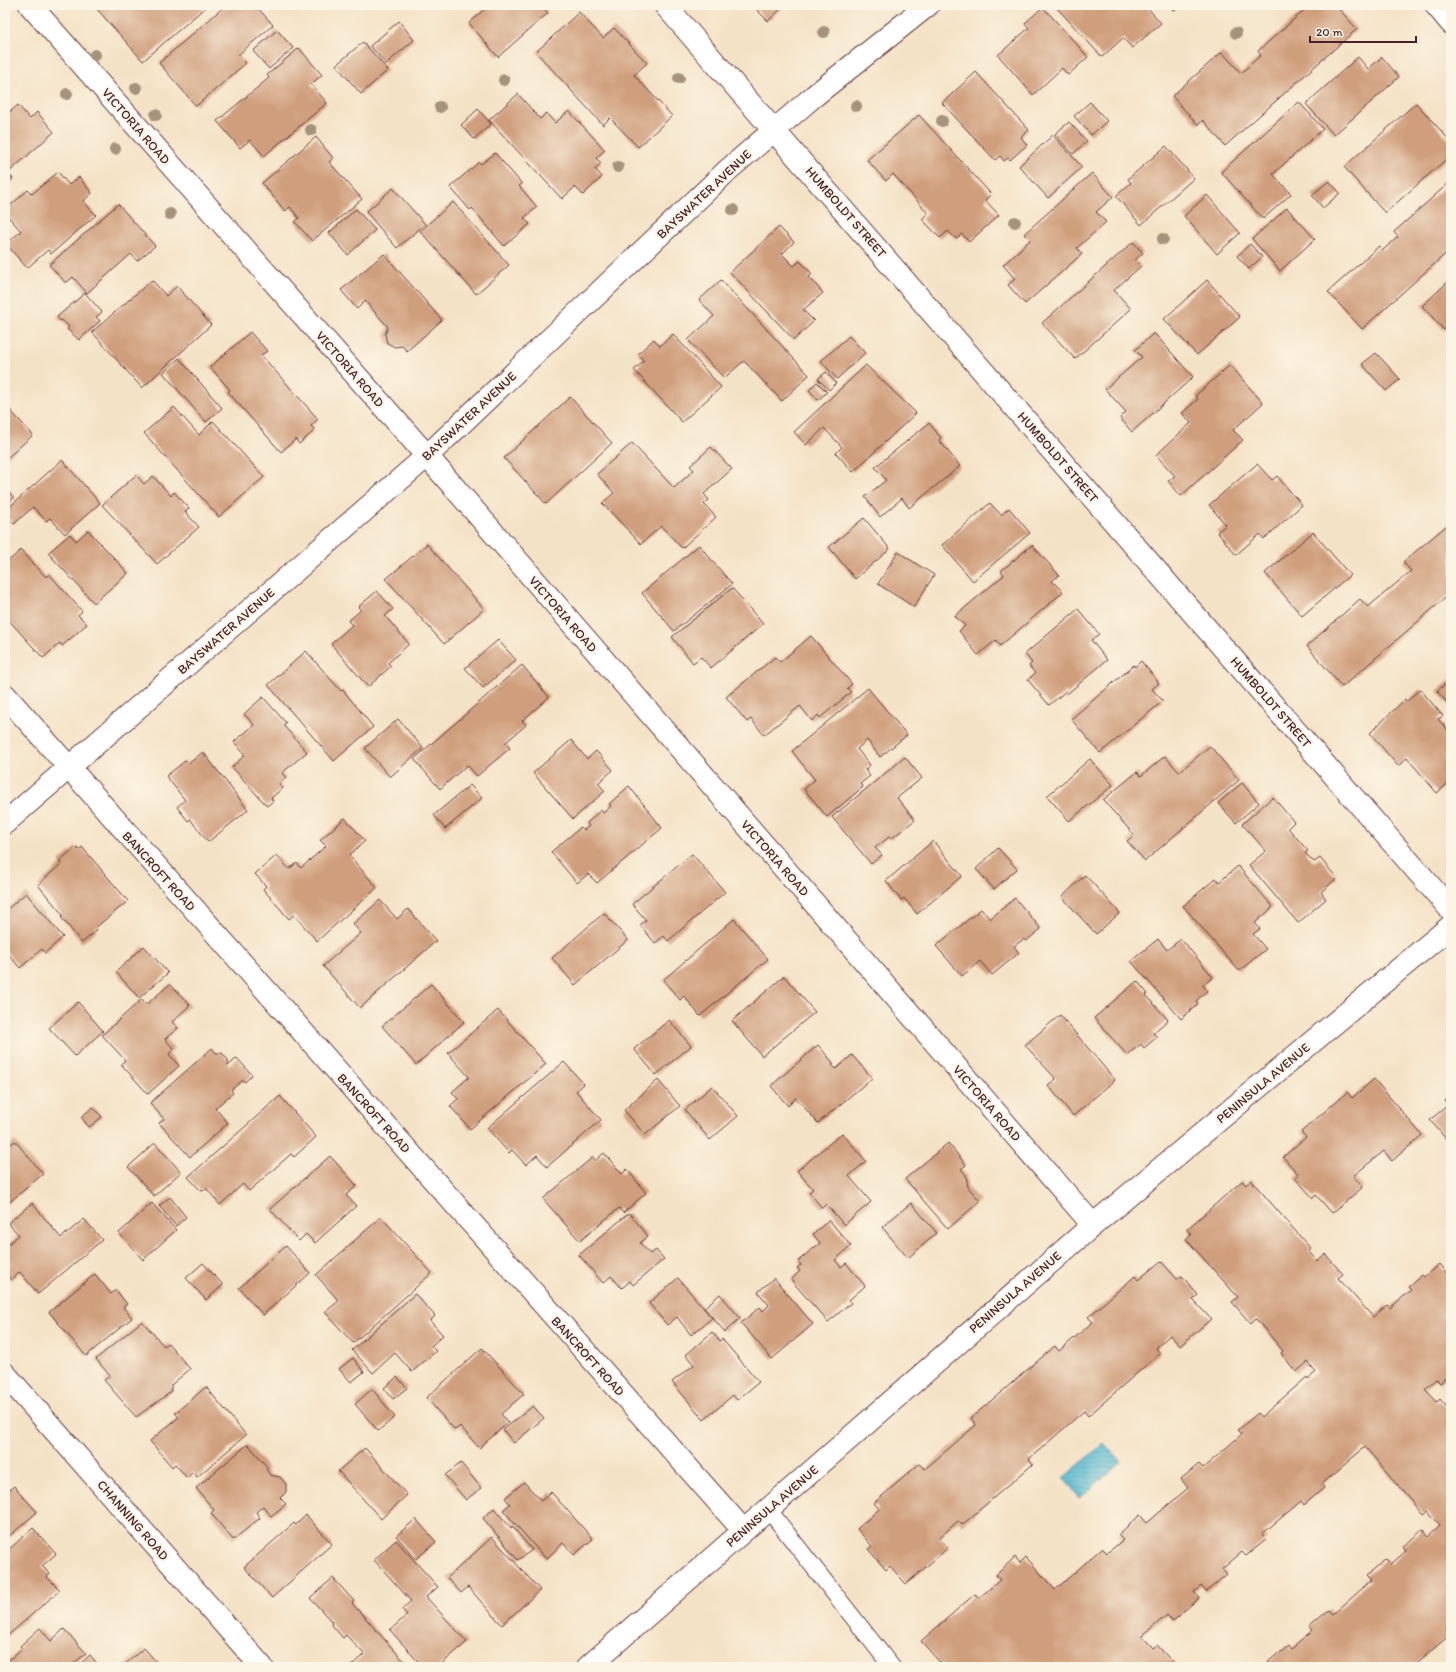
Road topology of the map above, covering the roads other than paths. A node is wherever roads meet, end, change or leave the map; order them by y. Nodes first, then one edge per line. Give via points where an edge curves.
1 (30, 5) edge
2 (665, 5) edge
3 (928, 5) edge
4 (1436, 5) edge
5 (1451, 23) edge
6 (774, 131) junction
7 (427, 456) junction
8 (5, 695) edge
9 (68, 768) junction
10 (5, 823) edge
11 (1451, 910) edge
12 (1451, 926) edge
13 (1093, 1224) junction
14 (5, 1374) edge
15 (768, 1509) junction
16 (743, 1530) junction
17 (262, 1667) edge
18 (588, 1667) edge
19 (892, 1667) edge

1 - 7 street, VICTORIA ROAD
2 - 6 street, HUMBOLDT STREET
3 - 6 street, BAYSWATER AVENUE
4 - 5 street
6 - 7 street, BAYSWATER AVENUE via 729,168
6 - 11 street, HUMBOLDT STREET
7 - 9 street, BAYSWATER AVENUE
7 - 13 street, VICTORIA ROAD
8 - 9 street, BANCROFT ROAD
9 - 10 street, BAYSWATER AVENUE
9 - 16 street, BANCROFT ROAD
12 - 13 street, PENINSULA AVENUE
13 - 15 street, PENINSULA AVENUE
14 - 17 street, CHANNING ROAD
15 - 16 street, PENINSULA AVENUE
15 - 19 lane
16 - 18 street, PENINSULA AVENUE

